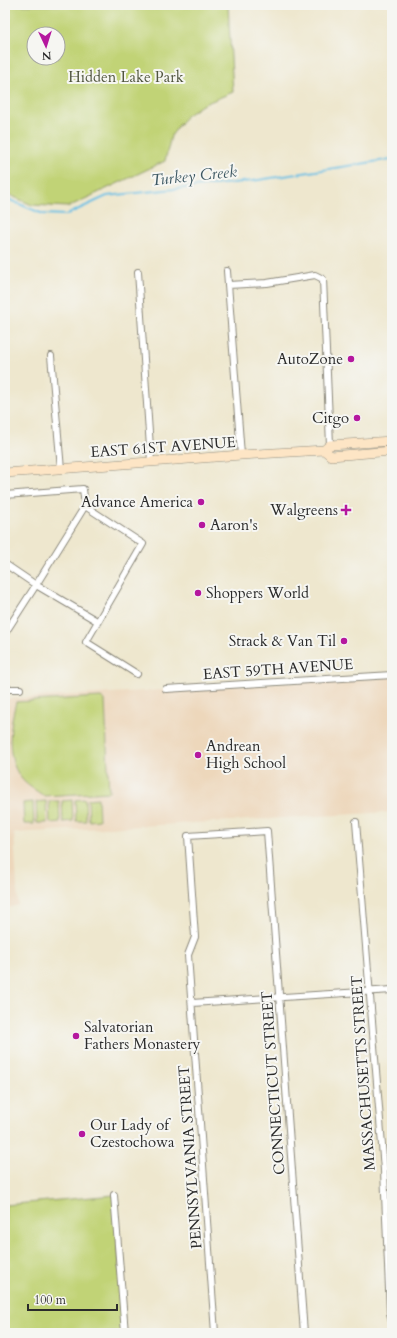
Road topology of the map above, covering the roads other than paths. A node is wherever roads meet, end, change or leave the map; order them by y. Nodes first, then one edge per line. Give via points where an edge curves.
1 (227, 271) dead end
2 (138, 272) dead end
3 (228, 285) junction
4 (51, 356) dead end
5 (392, 441) edge
6 (327, 447) junction
7 (392, 451) edge
8 (241, 455) junction
9 (151, 462) junction
10 (61, 469) junction
11 (5, 473) edge
12 (5, 494) edge
13 (85, 506) junction
14 (5, 564) edge
15 (36, 585) junction
16 (97, 621) junction
17 (5, 633) edge
18 (137, 674) dead end
19 (392, 675) edge
20 (20, 689) dead end
21 (166, 689) dead end
22 (5, 690) edge
23 (356, 822) dead end
24 (267, 831) joint
25 (392, 990) edge
26 (370, 991) junction
27 (280, 997) junction
28 (192, 1004) junction
29 (384, 1170) junction
30 (392, 1170) edge
31 (114, 1195) dead end
32 (392, 1322) edge
33 (125, 1333) edge
34 (215, 1333) edge
35 (304, 1333) edge

1 - 3 street
2 - 9 street
3 - 6 street via 267,283 315,275 323,279
3 - 8 street
4 - 10 street
5 - 6 main road, EAST 61ST AVENUE
6 - 7 main road, EAST 61ST AVENUE via 331,456
6 - 8 main road, EAST 61ST AVENUE
8 - 9 main road, EAST 61ST AVENUE
9 - 10 main road, EAST 61ST AVENUE
10 - 11 main road, EAST 61ST AVENUE
12 - 13 street via 83,490
13 - 15 street
13 - 16 street via 143,544
14 - 15 street
15 - 16 street
15 - 17 street
16 - 18 street via 86,642
19 - 21 street, EAST 59TH AVENUE
20 - 22 street
23 - 26 street, MASSACHUSETTS STREET
24 - 27 street, CONNECTICUT STREET
24 - 28 street, PENNSYLVANIA STREET via 188,836 194,937 188,955
25 - 26 street
26 - 27 street
26 - 29 street, MASSACHUSETTS STREET
27 - 28 street
27 - 35 street, CONNECTICUT STREET
28 - 34 street, PENNSYLVANIA STREET
29 - 30 street
29 - 32 street, MASSACHUSETTS STREET
31 - 33 street

